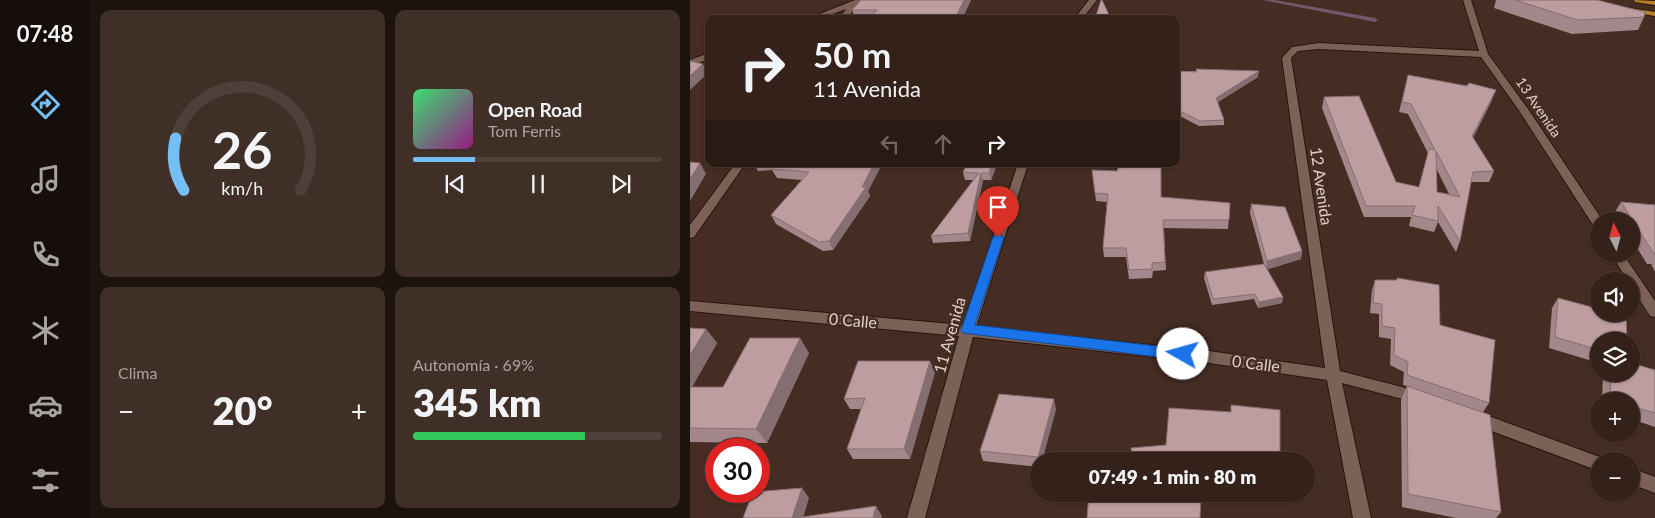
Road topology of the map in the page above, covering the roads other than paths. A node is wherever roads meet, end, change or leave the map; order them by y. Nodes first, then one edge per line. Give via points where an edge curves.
1 (863, 0) edge
2 (1092, 0) edge
3 (1467, 0) edge
4 (1638, 0) edge
5 (854, 3) junction
6 (1655, 3) edge
7 (1620, 7) edge
8 (1655, 14) edge
9 (822, 15) edge
10 (846, 15) edge
11 (1081, 15) edge
12 (1484, 54) junction
13 (705, 57) edge
14 (690, 63) edge
15 (738, 167) edge
16 (1022, 167) edge
17 (1591, 212) edge
18 (690, 234) edge
19 (1622, 262) edge
20 (690, 306) edge
21 (1655, 312) edge
22 (968, 330) junction
23 (1334, 374) junction
24 (1437, 404) edge
25 (1464, 414) edge
26 (1590, 461) edge
27 (1640, 479) edge
28 (1655, 485) edge
29 (916, 518) edge
30 (1362, 518) edge

1 - 5 street
2 - 11 street
3 - 12 street, 13 Avenida
4 - 6 main road
5 - 9 street
5 - 10 street
7 - 8 main road
12 - 17 street, 13 Avenida
12 - 23 street, 12 Avenida via 1319,46 1295,49 1286,58
13 - 14 street
15 - 18 street
16 - 22 street, 11 Avenida
19 - 21 street
20 - 22 street, 0 Calle
22 - 23 street, 0 Calle
22 - 29 street, 11 Avenida
23 - 24 street, 0 Calle
23 - 30 street, 12 Avenida
25 - 26 street
27 - 28 street

